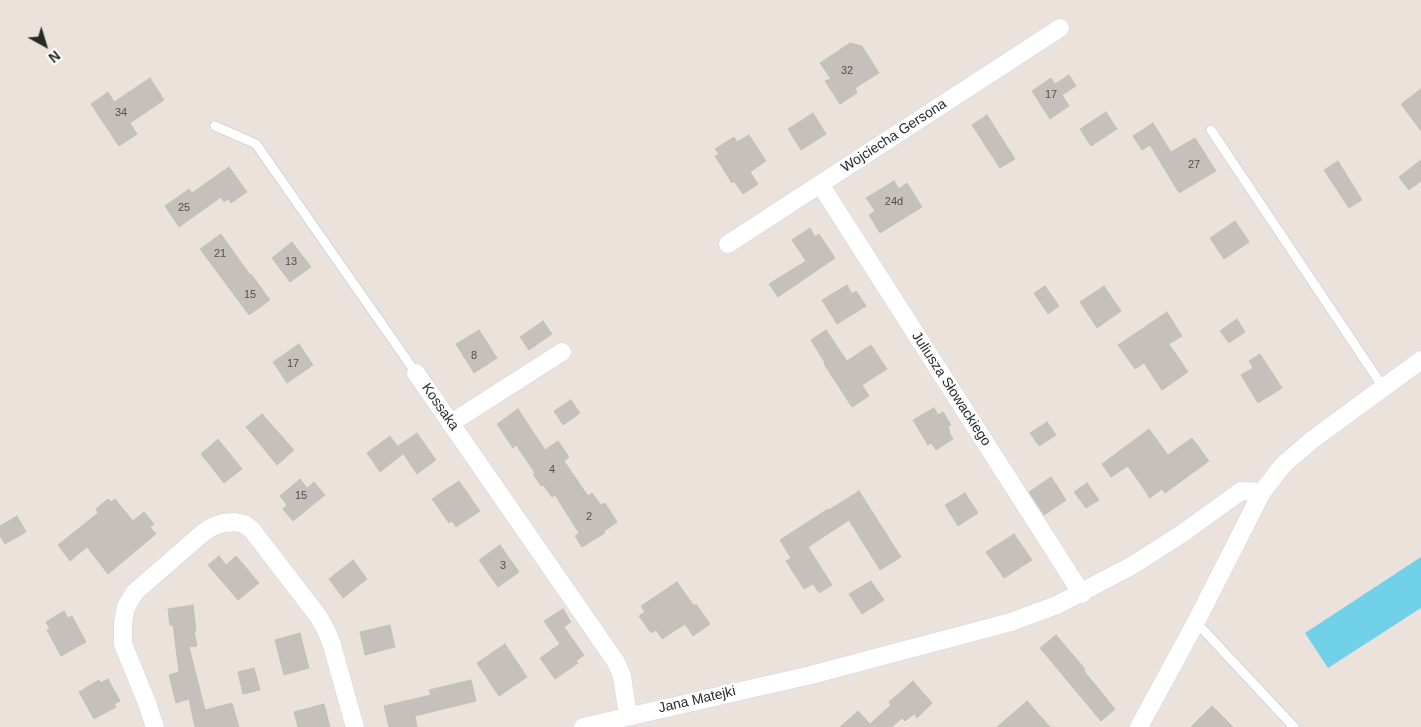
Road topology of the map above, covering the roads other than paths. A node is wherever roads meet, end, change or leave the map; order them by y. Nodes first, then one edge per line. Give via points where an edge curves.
1 (1060, 28) dead end
2 (215, 126) dead end
3 (1212, 130) dead end
4 (820, 184) junction
5 (728, 244) dead end
6 (562, 352) dead end
7 (1421, 360) edge
8 (416, 373) joint
9 (1383, 387) junction
10 (451, 423) junction
11 (1262, 492) junction
12 (1082, 594) junction
13 (1196, 622) junction
14 (628, 716) junction
15 (155, 727) edge
16 (355, 727) edge
17 (583, 727) edge
18 (1139, 727) edge
19 (1294, 727) edge

1 - 4 street, Wojciecha Gersona
2 - 8 lane, Kossaka via 256,144
3 - 9 lane
4 - 5 street, Wojciecha Gersona
4 - 12 street, Juliusza Słowackiego
6 - 10 street
7 - 9 street
8 - 10 street, Kossaka
9 - 11 street via 1283,465
10 - 14 street, Kossaka via 616,662 622,676
11 - 12 street via 1241,491 1184,533
11 - 13 street
12 - 14 street, Jana Matejki via 1011,622 811,675
13 - 18 street
13 - 19 lane
14 - 17 street, Jana Matejki
15 - 16 street via 123,644 126,607 135,592 204,532 223,523 235,522 252,530 322,622 331,642

